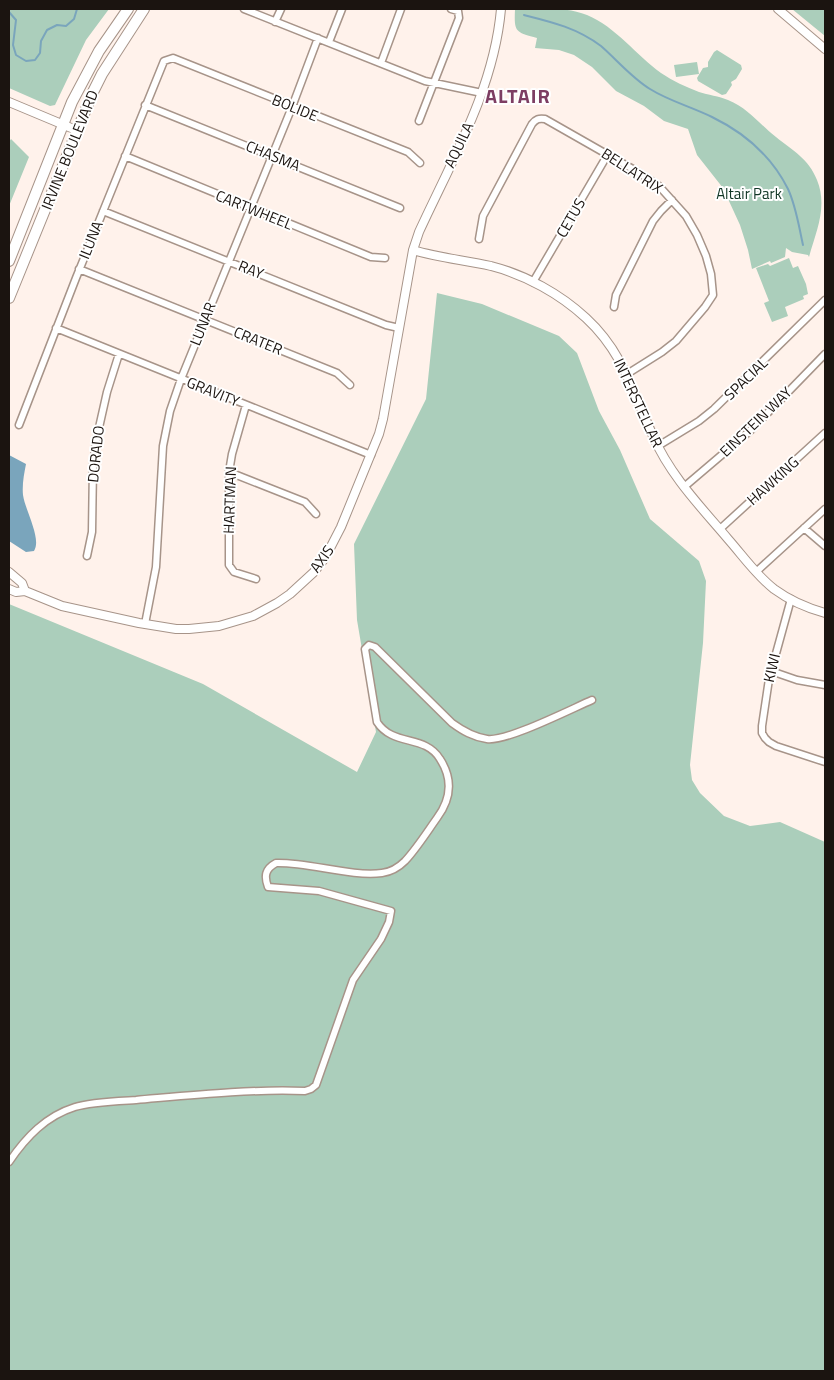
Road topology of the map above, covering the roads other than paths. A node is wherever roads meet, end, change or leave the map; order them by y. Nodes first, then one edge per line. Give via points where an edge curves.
1 (128, 9) edge
2 (144, 9) edge
3 (244, 9) edge
4 (281, 9) edge
5 (342, 9) edge
6 (401, 9) edge
7 (451, 9) edge
8 (501, 9) edge
9 (778, 9) edge
10 (275, 22) junction
11 (318, 38) junction
12 (329, 42) junction
13 (825, 49) edge
14 (168, 58) joint
15 (381, 63) junction
16 (435, 82) junction
17 (482, 93) junction
18 (9, 102) edge
19 (145, 105) junction
20 (292, 107) junction
21 (419, 121) dead end
22 (63, 125) junction
23 (76, 130) junction
24 (608, 154) junction
25 (125, 156) junction
26 (272, 156) junction
27 (420, 163) dead end
28 (672, 200) junction
29 (250, 208) junction
30 (400, 208) dead end
31 (103, 211) junction
32 (479, 239) dead end
33 (413, 250) junction
34 (384, 258) dead end
35 (9, 261) edge
36 (229, 262) junction
37 (79, 269) junction
38 (534, 282) junction
39 (9, 298) edge
40 (825, 300) edge
41 (614, 307) dead end
42 (205, 320) junction
43 (56, 328) junction
44 (399, 328) junction
45 (118, 354) junction
46 (825, 354) edge
47 (627, 374) junction
48 (181, 379) junction
49 (350, 385) dead end
50 (246, 405) junction
51 (19, 425) dead end
52 (825, 433) edge
53 (658, 446) junction
54 (371, 455) junction
55 (229, 472) junction
56 (684, 487) junction
57 (825, 509) edge
58 (316, 514) dead end
59 (804, 528) junction
60 (720, 529) junction
61 (825, 546) edge
62 (87, 556) dead end
63 (9, 572) edge
64 (756, 572) junction
65 (256, 579) dead end
66 (9, 589) edge
67 (25, 591) junction
68 (791, 600) junction
69 (825, 613) edge
70 (145, 624) junction
71 (771, 671) junction
72 (825, 685) edge
73 (592, 700) dead end
74 (825, 762) edge
75 (9, 1162) edge

1 - 22 main road, IRVINE BOULEVARD via 99,51
2 - 23 main road, IRVINE BOULEVARD via 102,74
3 - 10 street
4 - 10 street
5 - 12 street
6 - 15 street
7 - 16 street via 458,12 459,18
8 - 17 street, AQUILA via 495,53
9 - 13 street
10 - 11 street
11 - 12 street
11 - 20 street, LUNAR
12 - 15 street
14 - 19 street, ILUNA
14 - 20 street, BOLIDE
15 - 16 street
16 - 17 street
16 - 21 street
17 - 33 street, AQUILA
18 - 22 street
19 - 25 street, ILUNA
19 - 26 street, CHASMA
20 - 26 street, LUNAR
20 - 27 street, BOLIDE via 408,152
22 - 23 street
22 - 35 main road, IRVINE BOULEVARD
23 - 39 main road, IRVINE BOULEVARD
24 - 28 street, BELLATRIX via 659,186
24 - 32 street, BELLATRIX via 545,119 535,120 483,216
24 - 38 street, CETUS
25 - 29 street, CARTWHEEL
25 - 31 street, ILUNA
26 - 29 street, LUNAR
26 - 30 street, CHASMA
28 - 41 street via 653,221 616,295
28 - 47 street, BELLATRIX via 686,216 700,242 711,274 713,295 676,341
29 - 34 street, CARTWHEEL via 371,257
29 - 36 street, LUNAR
31 - 36 street, RAY
31 - 37 street, ILUNA
33 - 38 street, INTERSTELLAR via 505,270
33 - 44 street, AXIS
36 - 42 street, LUNAR
36 - 44 street, RAY
37 - 42 street, CRATER
37 - 43 street, ILUNA
38 - 47 street, INTERSTELLAR via 556,294 586,318 608,343
40 - 53 street, SPACIAL via 714,409
42 - 48 street, LUNAR
42 - 49 street, CRATER via 337,373
43 - 45 street, GRAVITY
43 - 51 street, ILUNA
44 - 54 street, AXIS via 383,419
45 - 48 street, GRAVITY
45 - 62 street, DORADO via 96,442 92,532
46 - 56 street, EINSTEIN WAY via 751,430
47 - 53 street, INTERSTELLAR
48 - 50 street, GRAVITY
48 - 70 street, LUNAR via 170,411 164,446 156,568
50 - 54 street, GRAVITY
50 - 55 street, HARTMAN
52 - 60 street, HAWKING
53 - 56 street, INTERSTELLAR
54 - 70 street, AXIS via 333,546 314,572 290,594 264,611 219,626 189,629
55 - 58 street via 305,502
55 - 65 street, HARTMAN via 228,565 234,572
56 - 60 street, INTERSTELLAR
57 - 59 street
59 - 61 street
59 - 64 street
60 - 64 street, INTERSTELLAR
63 - 67 street, AXIS via 22,583
64 - 68 street, INTERSTELLAR
66 - 67 street, AXIS
67 - 70 street, AXIS via 62,606
68 - 69 street, INTERSTELLAR
68 - 71 street, KIWI
71 - 72 street
71 - 74 street, KIWI via 762,733 768,742 776,746
73 - 75 street via 505,737 487,739 466,733 452,723 375,647 369,645 366,649 367,664 377,722 388,735 432,749 447,770 450,783 444,809 405,861 391,870 366,873 276,863 266,874 268,887 320,891 391,911 381,939 354,980 316,1085 305,1091 264,1090 76,1106 44,1122 22,1143

